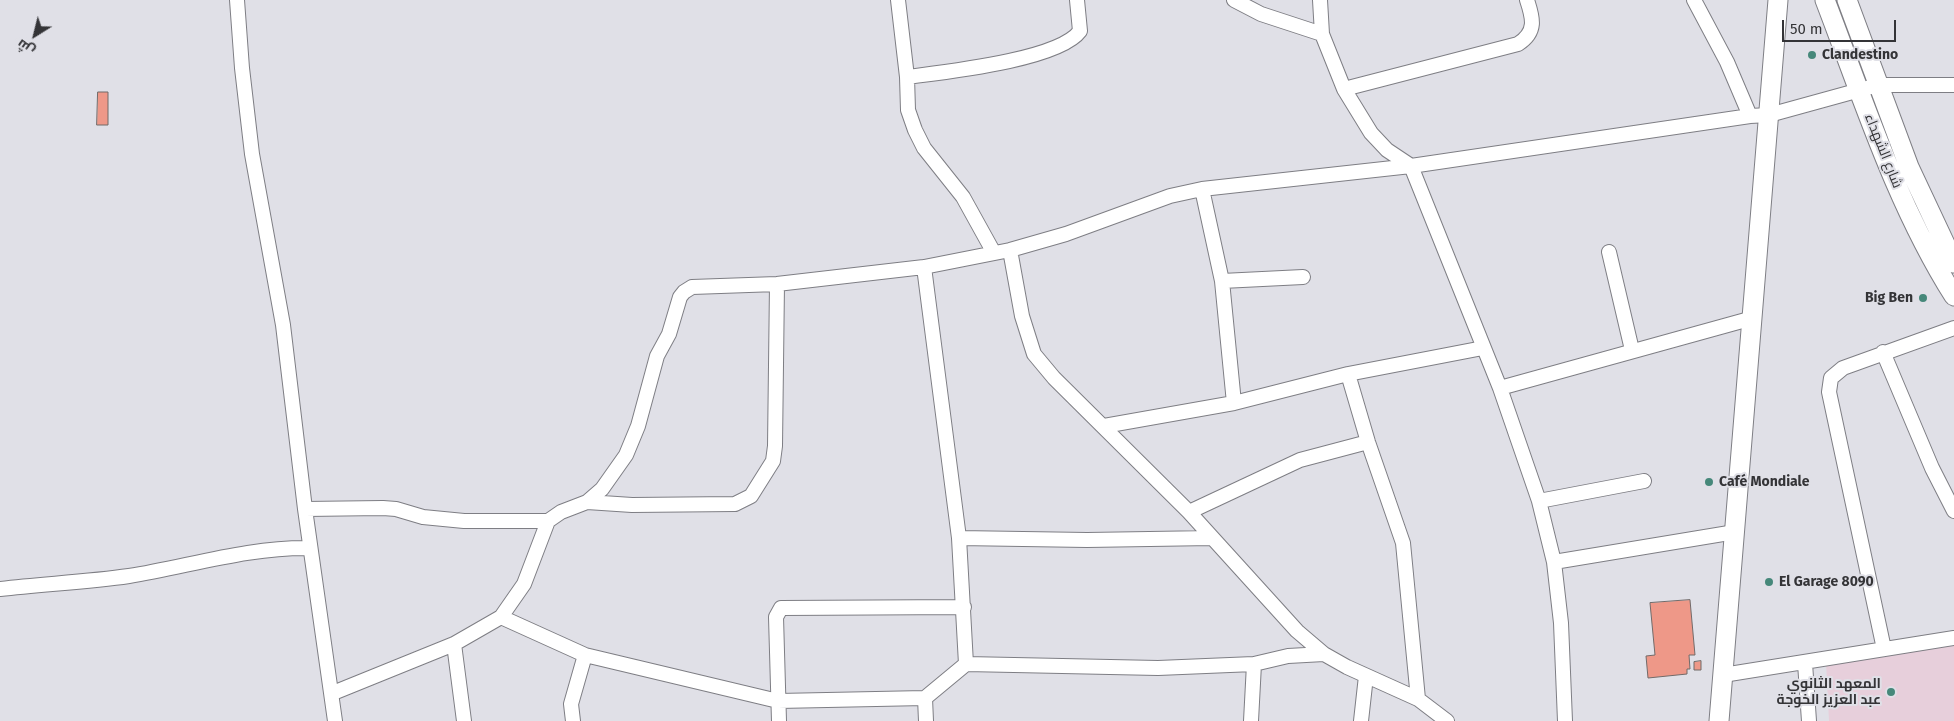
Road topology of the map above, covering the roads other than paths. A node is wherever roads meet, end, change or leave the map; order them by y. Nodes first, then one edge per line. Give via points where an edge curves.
1 (237, 0) edge
2 (898, 0) edge
3 (1077, 0) edge
4 (1234, 0) edge
5 (1320, 0) edge
6 (1527, 0) edge
7 (1694, 0) edge
8 (1778, 0) edge
9 (1825, 0) edge
10 (1846, 0) edge
11 (1322, 34) junction
12 (907, 77) junction
13 (1878, 85) junction
14 (1954, 85) edge
15 (1344, 88) junction
16 (1858, 88) junction
17 (1769, 115) junction
18 (1750, 116) junction
19 (1884, 127) junction
20 (1411, 166) junction
21 (1202, 189) junction
22 (1010, 250) junction
23 (1609, 252) dead end
24 (994, 253) junction
25 (1948, 259) edge
26 (924, 268) junction
27 (1304, 276) dead end
28 (1222, 282) junction
29 (776, 284) junction
30 (1954, 296) edge
31 (1753, 318) junction
32 (1954, 328) edge
33 (1483, 348) junction
34 (1632, 350) junction
35 (1883, 352) junction
36 (1348, 374) junction
37 (1500, 388) junction
38 (1234, 403) junction
39 (1104, 426) junction
40 (1368, 442) junction
41 (1644, 481) dead end
42 (587, 502) junction
43 (1539, 502) junction
44 (305, 509) junction
45 (1954, 511) edge
46 (1188, 512) junction
47 (548, 521) junction
48 (1735, 532) junction
49 (960, 538) junction
50 (1212, 538) junction
51 (310, 548) junction
52 (1554, 562) junction
53 (0, 589) edge
54 (964, 607) junction
55 (501, 617) junction
56 (1954, 638) edge
57 (454, 644) junction
58 (1884, 649) junction
59 (1324, 654) junction
60 (585, 655) junction
61 (1806, 663) junction
62 (966, 664) junction
63 (1254, 664) junction
64 (1723, 675) junction
65 (1366, 676) junction
66 (333, 693) junction
67 (925, 698) junction
68 (1418, 699) junction
69 (778, 701) junction
70 (335, 721) edge
71 (464, 721) edge
72 (572, 721) edge
73 (779, 721) edge
74 (926, 721) edge
75 (1250, 721) edge
76 (1361, 721) edge
77 (1447, 721) edge
78 (1565, 721) edge
79 (1719, 721) edge
80 (1809, 721) edge

1 - 44 street via 252,154 283,325
2 - 12 street
3 - 12 street via 1080,32 1063,46 992,64
4 - 11 street via 1261,14
5 - 11 street
6 - 15 street via 1533,18 1532,28 1518,44
7 - 18 street via 1727,62
8 - 17 street
9 - 16 street, شارع الشهداء
10 - 13 street, شارع الشهداء
11 - 15 street
12 - 24 street via 908,110 915,130 924,148 962,197
13 - 14 street
13 - 16 street
13 - 19 street, شارع الشهداء
15 - 20 street via 1371,134
16 - 17 street
16 - 19 street, شارع الشهداء
17 - 18 street
17 - 31 street
18 - 20 street
19 - 25 street, شارع الشهداء via 1893,178
20 - 21 street
20 - 33 street
21 - 22 street via 1170,196 1066,234
21 - 28 street
22 - 24 street
22 - 39 street via 1022,316 1034,354
23 - 34 street
24 - 26 street
25 - 30 street, شارع الشهداء
26 - 29 street
26 - 49 street
27 - 28 street
28 - 38 street
29 - 42 street via 692,287 680,297 669,334 657,356 638,426 626,455 602,489
29 - 42 street via 775,446 773,461 751,496 735,504
31 - 34 street
31 - 48 street
32 - 35 street
33 - 36 street
33 - 37 street
34 - 37 street
35 - 45 street via 1932,468
35 - 58 street via 1836,372 1831,378 1830,392
36 - 38 street
36 - 40 street
37 - 43 street
38 - 39 street
39 - 46 street
40 - 46 street via 1300,460
40 - 68 street via 1404,542
41 - 43 street
42 - 47 street
43 - 52 street
44 - 47 street via 383,508 423,517 464,521
44 - 51 street
46 - 50 street
47 - 55 street via 524,584
48 - 52 street
48 - 64 street
49 - 50 street
49 - 54 street
50 - 59 street via 1297,631
51 - 53 street via 280,548 127,576
51 - 66 street
52 - 78 street via 1561,623
54 - 62 street
54 - 69 street via 781,608 776,617
55 - 57 street
55 - 60 street
56 - 58 street
57 - 66 street
57 - 71 street
58 - 61 street
59 - 63 street via 1288,656
59 - 65 street
60 - 69 street
60 - 72 street via 571,704
61 - 64 street
61 - 80 street
62 - 63 street via 1158,668
62 - 67 street
63 - 75 street
64 - 79 street
65 - 68 street
65 - 76 street
66 - 70 street
67 - 69 street
67 - 74 street
68 - 77 street
69 - 73 street

